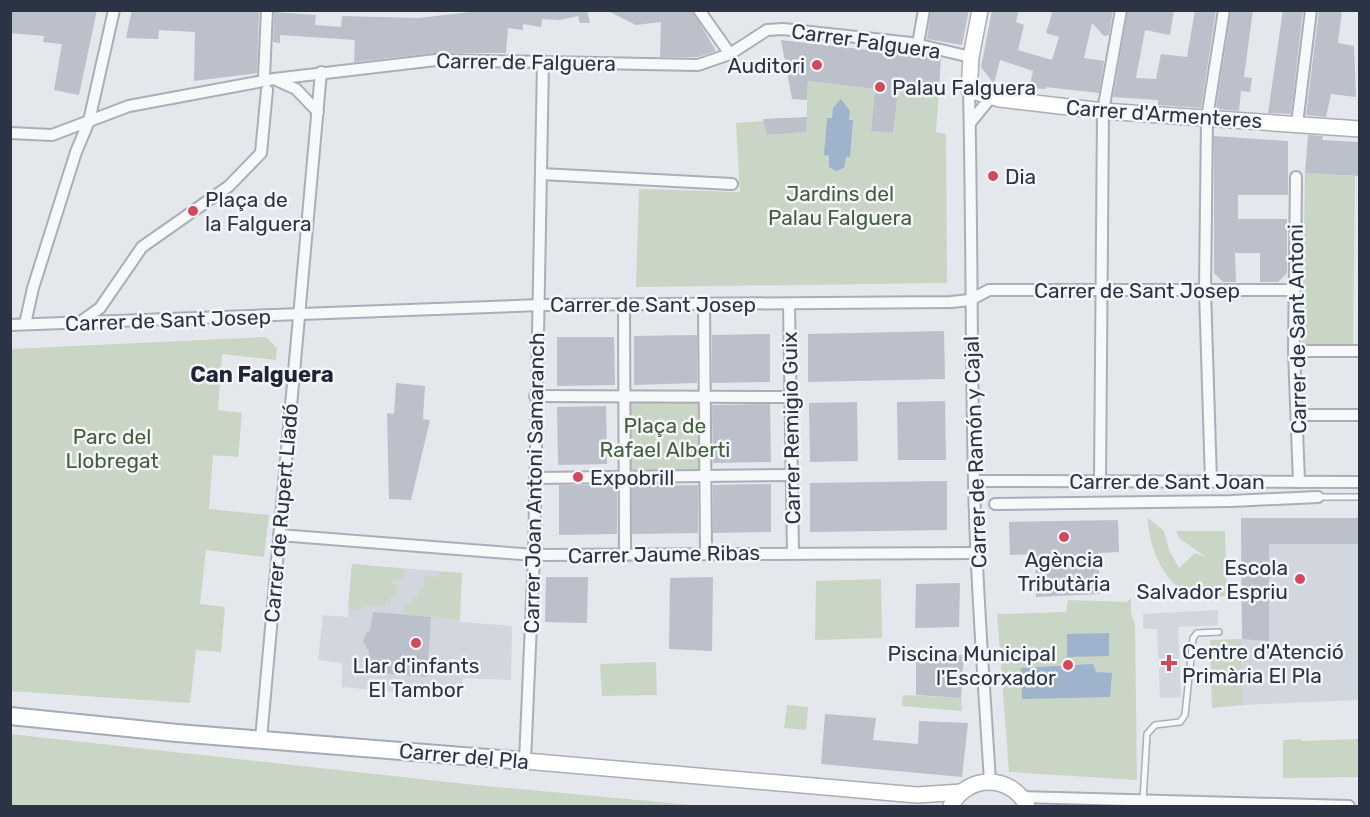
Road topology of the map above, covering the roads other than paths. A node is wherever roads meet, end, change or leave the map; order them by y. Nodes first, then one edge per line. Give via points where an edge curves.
1 (114, 10) edge
2 (267, 10) edge
3 (699, 10) edge
4 (924, 10) edge
5 (980, 10) edge
6 (1121, 10) edge
7 (1224, 10) edge
8 (1311, 10) edge
9 (918, 44) junction
10 (730, 54) junction
11 (971, 57) junction
12 (543, 62) junction
13 (321, 72) junction
14 (269, 78) junction
15 (267, 90) dead end
16 (969, 90) junction
17 (991, 97) junction
18 (1103, 111) junction
19 (318, 112) junction
20 (1206, 118) junction
21 (89, 121) junction
22 (970, 123) junction
23 (1297, 124) junction
24 (1359, 129) edge
25 (10, 133) edge
26 (542, 174) junction
27 (1296, 177) dead end
28 (732, 184) dead end
29 (1101, 290) junction
30 (1294, 290) junction
31 (1205, 291) junction
32 (970, 300) junction
33 (704, 304) junction
34 (789, 304) junction
35 (540, 305) junction
36 (624, 306) junction
37 (300, 315) junction
38 (79, 323) junction
39 (25, 324) junction
40 (10, 325) edge
41 (1294, 351) junction
42 (1359, 351) edge
43 (535, 396) junction
44 (625, 397) junction
45 (705, 397) junction
46 (791, 397) junction
47 (1297, 415) junction
48 (1359, 415) edge
49 (792, 475) junction
50 (625, 476) junction
51 (706, 477) junction
52 (535, 478) junction
53 (974, 481) junction
54 (1100, 481) junction
55 (1211, 481) junction
56 (1299, 482) junction
57 (1359, 482) edge
58 (1318, 497) joint
59 (1359, 497) edge
60 (995, 504) dead end
61 (279, 535) junction
62 (978, 552) junction
63 (793, 553) junction
64 (706, 554) junction
65 (534, 555) junction
66 (626, 555) junction
67 (1219, 632) dead end
68 (10, 716) edge
69 (261, 739) junction
70 (525, 761) junction
71 (990, 782) junction
72 (962, 792) junction
73 (917, 795) junction
74 (1143, 800) junction
75 (1026, 804) edge
76 (935, 807) edge
77 (951, 807) edge
78 (1349, 807) edge

1 - 21 street
2 - 14 street
3 - 10 street
4 - 9 street
5 - 11 main road, Carrer de Ramón y Cajal
6 - 18 street
7 - 20 street
8 - 23 street
9 - 10 street, Carrer Falguera via 767,30
9 - 11 street, Carrer Falguera
10 - 12 street, Carrer de Falguera via 698,65
11 - 16 main road, Carrer de Ramón y Cajal
12 - 13 street, Carrer de Falguera via 436,60
12 - 26 street, Carrer Joan Antoni Samaranch
13 - 14 street
13 - 19 street, Carrer de Rupert Lladó
14 - 19 street via 296,89
14 - 21 street via 129,106
15 - 38 street via 261,153 229,186 142,247 100,308
16 - 17 main road, Carrer d'Armenteres
16 - 22 street, Carrer de Ramón y Cajal
17 - 18 main road, Carrer d'Armenteres
17 - 22 street
18 - 20 main road, Carrer d'Armenteres
18 - 29 street
19 - 37 street, Carrer de Rupert Lladó
20 - 23 main road, Carrer d'Armenteres
20 - 31 street
21 - 25 street via 52,135
21 - 39 street via 33,288
22 - 32 street, Carrer de Ramón y Cajal
23 - 24 main road, Carrer d'Armenteres
26 - 28 street
26 - 35 street, Carrer Joan Antoni Samaranch
27 - 30 street, Carrer de Sant Antoni
29 - 31 street, Carrer de Sant Josep
29 - 32 street, Carrer de Sant Josep via 989,290
29 - 54 street
30 - 31 street, Carrer de Sant Josep
30 - 41 street, Carrer de Sant Antoni
31 - 55 street
32 - 34 street, Carrer de Sant Josep
32 - 53 street, Carrer de Ramón y Cajal via 975,390
33 - 34 street, Carrer de Sant Josep
33 - 36 street, Carrer de Sant Josep
33 - 45 street
34 - 46 street, Carrer Remigio Guix
35 - 36 street, Carrer de Sant Josep
35 - 37 street, Carrer de Sant Josep
35 - 43 street, Carrer Joan Antoni Samaranch
36 - 44 street
37 - 38 street, Carrer de Sant Josep
37 - 61 street, Carrer de Rupert Lladó
38 - 39 street, Carrer de Sant Josep
39 - 40 street, Carrer de Sant Josep
41 - 42 street
41 - 47 street, Carrer de Sant Antoni
43 - 44 street
43 - 52 street, Carrer Joan Antoni Samaranch
44 - 45 street
44 - 50 street
45 - 46 street
45 - 51 street
46 - 49 street, Carrer Remigio Guix
47 - 48 street
47 - 56 street, Carrer de Sant Antoni
49 - 51 street
49 - 63 street, Carrer Remigio Guix
50 - 51 street
50 - 52 street
50 - 66 street
51 - 64 street
52 - 65 street, Carrer Joan Antoni Samaranch
53 - 54 street, Carrer de Sant Joan
53 - 62 street, Carrer de Ramón y Cajal
54 - 55 street, Carrer de Sant Joan
55 - 56 street, Carrer de Sant Joan
56 - 57 street, Carrer de Sant Joan
58 - 59 lane
58 - 60 street, Carrer de Sant Joan
61 - 65 street, Carrer Jaume Ribas
61 - 69 street, Carrer de Rupert Lladó
62 - 63 street, Carrer Jaume Ribas
62 - 71 street, Carrer de Ramón y Cajal via 982,693
63 - 64 street, Carrer Jaume Ribas
64 - 66 street, Carrer Jaume Ribas
65 - 66 street, Carrer Jaume Ribas
65 - 70 street, Carrer Joan Antoni Samaranch
67 - 74 lane via 1197,633 1193,638 1185,716 1180,722 1155,725 1147,734
68 - 69 main road, Carrer del Pla
69 - 70 main road, Carrer del Pla
70 - 73 main road, Carrer del Pla
71 - 72 main road, Carrer del Pla via 977,783
71 - 75 main road via 1009,787
72 - 73 main road, Carrer del Pla
72 - 77 main road
73 - 76 main road, Carrer del Pla
74 - 75 street
74 - 78 street

